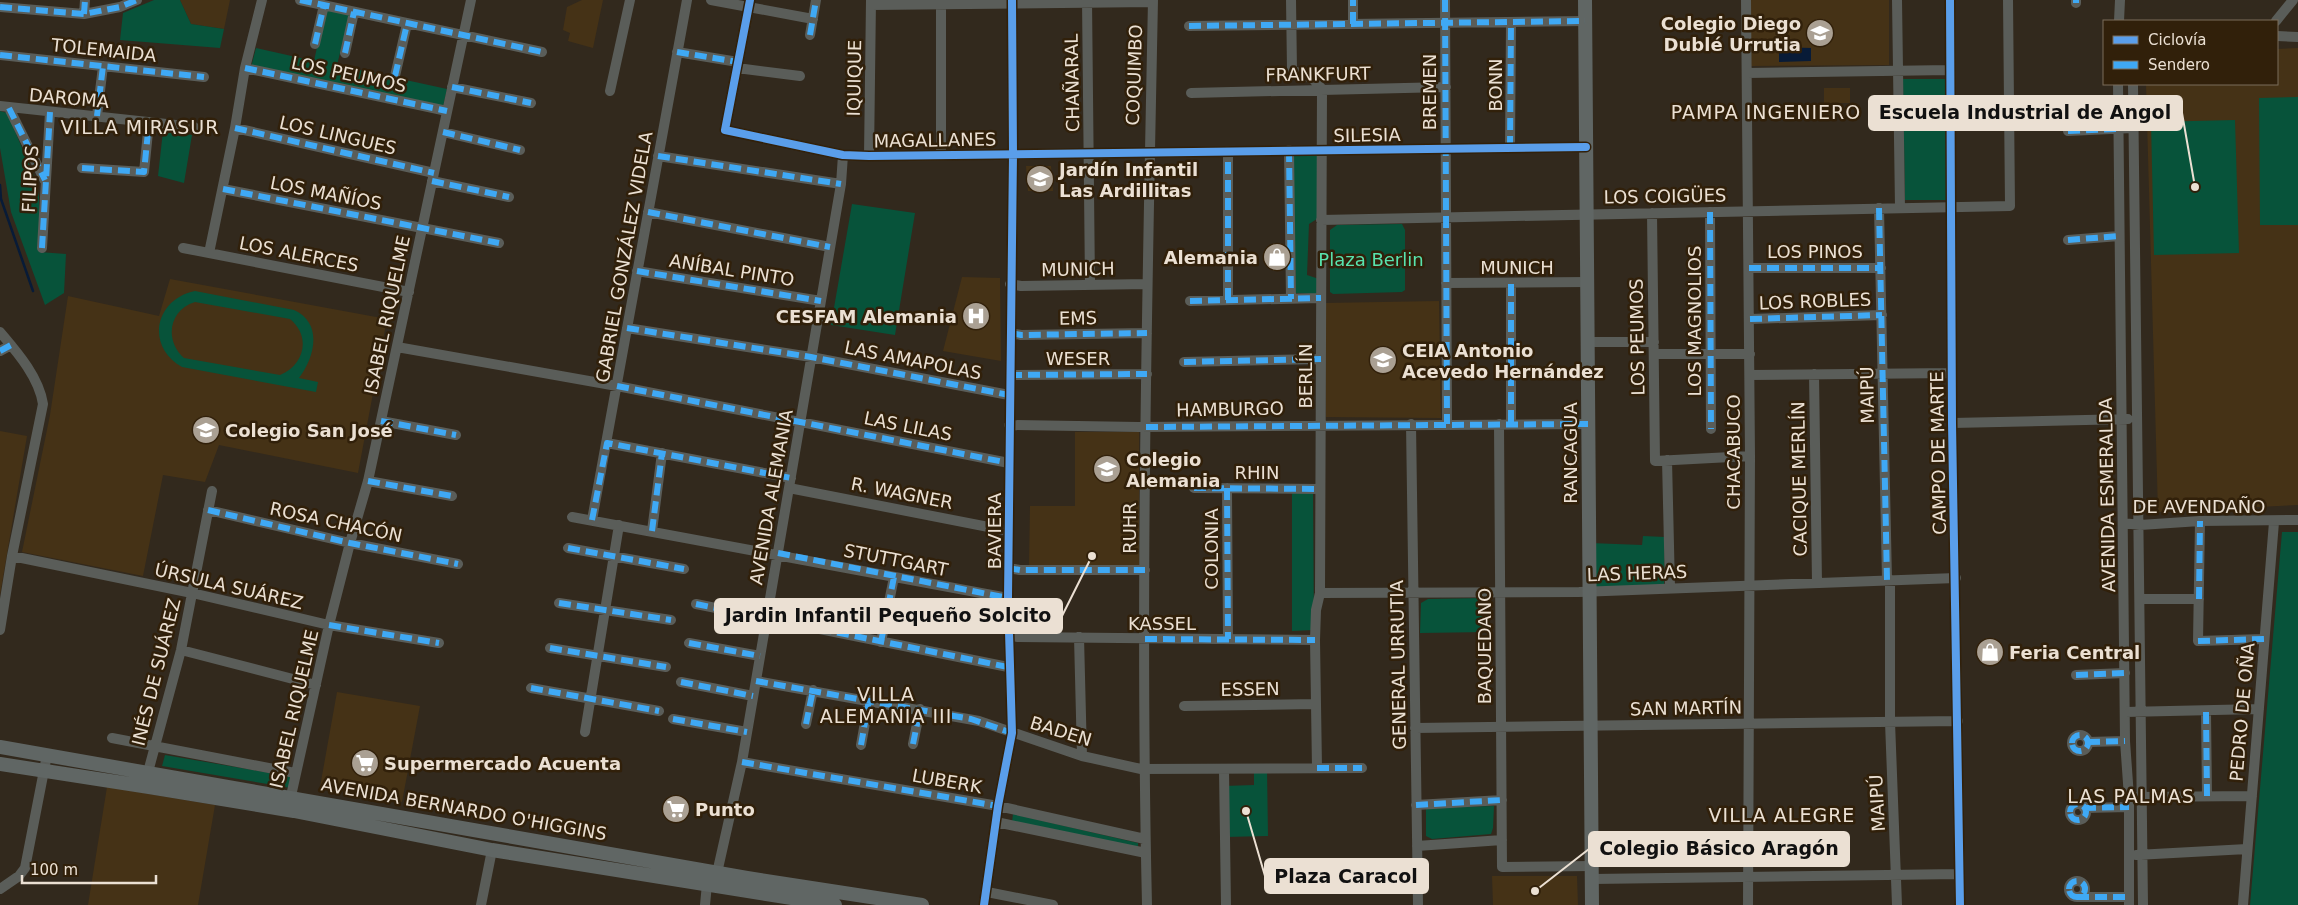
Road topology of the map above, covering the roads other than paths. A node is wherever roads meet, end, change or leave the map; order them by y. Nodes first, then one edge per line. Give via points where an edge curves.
1 (85, 0) edge
2 (136, 0) edge
3 (262, 0) edge
4 (300, 0) edge
5 (471, 0) edge
6 (630, 0) edge
7 (687, 0) edge
8 (711, 0) edge
9 (816, 0) edge
10 (1291, 0) edge
11 (1353, 0) edge
12 (1445, 0) edge
13 (1585, 0) edge
14 (1746, 0) edge
15 (1898, 0) edge
16 (1950, 0) edge
17 (2008, 0) edge
18 (2120, 0) edge
19 (2293, 0) edge
20 (1012, 1) edge
21 (1087, 1) edge
22 (1153, 1) edge
23 (871, 2) edge
24 (940, 2) edge
25 (750, 4) edge
26 (324, 5) junction
27 (0, 7) edge
28 (354, 12) junction
29 (84, 14) junction
30 (813, 19) junction
31 (2119, 20) edge
32 (2277, 20) edge
33 (1585, 21) junction
34 (1511, 22) junction
35 (407, 24) junction
36 (1292, 24) junction
37 (1353, 24) junction
38 (1445, 24) junction
39 (1189, 26) dead end
40 (810, 35) dead end
41 (463, 36) junction
42 (2278, 36) edge
43 (2298, 38) edge
44 (315, 44) dead end
45 (542, 52) dead end
46 (677, 52) junction
47 (345, 53) dead end
48 (0, 54) edge
49 (738, 65) junction
50 (103, 66) junction
51 (245, 68) junction
52 (1950, 70) junction
53 (1898, 71) junction
54 (1747, 73) junction
55 (395, 76) dead end
56 (800, 76) dead end
57 (204, 78) dead end
58 (2118, 85) edge
59 (2133, 85) edge
60 (452, 87) junction
61 (1446, 87) junction
62 (1322, 89) junction
63 (610, 90) dead end
64 (1191, 93) dead end
65 (531, 103) dead end
66 (4, 107) edge
67 (447, 111) junction
68 (50, 112) junction
69 (97, 116) junction
70 (149, 122) junction
71 (194, 127) dead end
72 (235, 128) junction
73 (2132, 128) junction
74 (2117, 129) junction
75 (2068, 131) dead end
76 (443, 132) junction
77 (1586, 147) junction
78 (1510, 148) junction
79 (1446, 149) junction
80 (520, 150) dead end
81 (1289, 150) junction
82 (1322, 150) junction
83 (1228, 151) junction
84 (1148, 152) junction
85 (1089, 153) junction
86 (1013, 154) junction
87 (940, 155) junction
88 (658, 156) junction
89 (843, 156) junction
90 (869, 156) junction
91 (82, 168) dead end
92 (433, 177) junction
93 (46, 182) junction
94 (841, 184) junction
95 (223, 189) junction
96 (509, 197) dead end
97 (1951, 206) junction
98 (1879, 208) junction
99 (1900, 208) junction
100 (1748, 211) junction
101 (648, 212) junction
102 (1710, 212) junction
103 (1652, 213) junction
104 (1587, 214) junction
105 (1446, 217) junction
106 (1322, 220) junction
107 (422, 229) junction
108 (2119, 236) junction
109 (2068, 240) dead end
110 (499, 243) dead end
111 (830, 247) junction
112 (42, 248) dead end
113 (183, 248) dead end
114 (209, 253) junction
115 (1749, 268) junction
116 (1881, 268) junction
117 (637, 271) junction
118 (1587, 282) junction
119 (1446, 283) junction
120 (1010, 284) junction
121 (1147, 284) junction
122 (1511, 284) junction
123 (1090, 285) junction
124 (409, 292) junction
125 (1291, 298) junction
126 (1321, 298) junction
127 (1228, 300) junction
128 (821, 301) junction
129 (1190, 301) dead end
130 (1882, 315) junction
131 (1750, 319) junction
132 (627, 328) junction
133 (0, 332) edge
134 (1010, 333) junction
135 (1147, 333) junction
136 (1588, 342) junction
137 (1654, 342) junction
138 (11, 345) junction
139 (397, 347) junction
140 (0, 351) edge
141 (1654, 354) junction
142 (1711, 354) junction
143 (1750, 354) junction
144 (811, 357) junction
145 (1321, 358) junction
146 (1184, 362) dead end
147 (1952, 373) junction
148 (1010, 374) junction
149 (1147, 374) junction
150 (1814, 374) junction
151 (1883, 374) junction
152 (1750, 375) junction
153 (617, 386) junction
154 (1009, 395) junction
155 (2137, 418) junction
156 (2123, 419) junction
157 (381, 421) junction
158 (800, 422) junction
159 (1952, 423) junction
160 (1321, 424) junction
161 (1411, 424) junction
162 (1447, 424) junction
163 (1499, 424) junction
164 (1511, 424) junction
165 (1588, 424) junction
166 (1009, 425) junction
167 (1146, 427) junction
168 (1711, 429) dead end
169 (456, 435) dead end
170 (607, 443) junction
171 (662, 454) junction
172 (1750, 456) junction
173 (1667, 460) junction
174 (1009, 463) junction
175 (368, 481) junction
176 (790, 483) junction
177 (1194, 488) dead end
178 (1227, 488) junction
179 (1320, 489) junction
180 (212, 491) dead end
181 (452, 496) dead end
182 (208, 510) junction
183 (572, 517) dead end
184 (592, 520) junction
185 (2298, 520) edge
186 (2200, 521) junction
187 (2274, 522) junction
188 (2123, 523) junction
189 (619, 525) junction
190 (2140, 525) junction
191 (1009, 530) junction
192 (652, 531) junction
193 (350, 542) junction
194 (568, 548) dead end
195 (778, 553) junction
196 (12, 556) junction
197 (614, 556) junction
198 (458, 564) dead end
199 (1008, 568) junction
200 (684, 569) dead end
201 (1145, 570) junction
202 (894, 577) junction
203 (1956, 578) junction
204 (1888, 580) junction
205 (1817, 583) junction
206 (1749, 585) junction
207 (1670, 588) junction
208 (2124, 589) junction
209 (1413, 591) junction
210 (1500, 591) junction
211 (1590, 591) junction
212 (192, 593) junction
213 (1320, 593) junction
214 (2140, 595) junction
215 (1008, 598) junction
216 (2199, 599) junction
217 (558, 603) dead end
218 (696, 604) dead end
219 (605, 610) junction
220 (2124, 612) junction
221 (2140, 613) junction
222 (767, 618) junction
223 (671, 620) dead end
224 (329, 625) junction
225 (0, 630) edge
226 (1009, 635) junction
227 (1079, 637) junction
228 (1228, 639) junction
229 (2264, 639) junction
230 (1145, 640) junction
231 (1315, 640) junction
232 (881, 642) junction
233 (439, 643) dead end
234 (689, 643) dead end
235 (550, 648) dead end
236 (181, 650) junction
237 (597, 656) junction
238 (760, 656) junction
239 (666, 667) dead end
240 (1008, 667) junction
241 (2125, 673) junction
242 (2076, 674) dead end
243 (756, 681) junction
244 (681, 682) dead end
245 (316, 685) junction
246 (531, 688) dead end
247 (813, 690) junction
248 (753, 696) junction
249 (591, 699) junction
250 (869, 700) junction
251 (1316, 704) junction
252 (1184, 706) dead end
253 (920, 709) junction
254 (2259, 709) junction
255 (658, 710) dead end
256 (2125, 712) junction
257 (2206, 712) junction
258 (2141, 713) junction
259 (673, 719) dead end
260 (1958, 721) junction
261 (1890, 722) junction
262 (806, 724) dead end
263 (1748, 724) junction
264 (1591, 726) junction
265 (1501, 727) junction
266 (1415, 728) junction
267 (586, 732) dead end
268 (747, 732) junction
269 (1012, 732) junction
270 (112, 738) dead end
271 (2125, 741) junction
272 (2088, 742) dead end
273 (913, 744) dead end
274 (861, 745) dead end
275 (155, 746) junction
276 (0, 747) edge
277 (47, 755) junction
278 (1082, 756) junction
279 (742, 762) junction
280 (0, 764) edge
281 (1317, 768) junction
282 (1362, 768) dead end
283 (1146, 770) junction
284 (1224, 770) junction
285 (43, 772) junction
286 (148, 772) junction
287 (295, 773) junction
288 (195, 781) junction
289 (149, 787) junction
290 (2207, 796) junction
291 (2252, 796) junction
292 (2142, 797) junction
293 (1502, 800) junction
294 (2129, 802) junction
295 (289, 804) junction
296 (1416, 805) junction
297 (998, 806) junction
298 (2084, 808) dead end
299 (996, 822) junction
300 (456, 827) junction
301 (1145, 840) junction
302 (1502, 840) junction
303 (555, 844) junction
304 (1417, 846) junction
305 (2247, 849) junction
306 (492, 850) junction
307 (1146, 853) junction
308 (2142, 854) junction
309 (2129, 855) junction
310 (717, 873) junction
311 (1592, 873) junction
312 (1960, 874) junction
313 (1896, 875) junction
314 (1747, 878) junction
315 (707, 884) junction
316 (0, 888) edge
317 (986, 892) junction
318 (2077, 897) dead end
319 (848, 899) edge
320 (2129, 901) edge
321 (481, 905) edge
322 (704, 905) edge
323 (834, 905) edge
324 (922, 905) edge
325 (984, 905) edge
326 (1053, 905) edge
327 (1147, 905) edge
328 (1226, 905) edge
329 (1418, 905) edge
330 (1592, 905) edge
331 (1748, 905) edge
332 (1897, 905) edge
333 (1960, 905) edge
334 (2142, 905) edge
335 (2243, 905) edge

1 - 29 street
2 - 29 street via 120,7
3 - 51 street
4 - 26 street
5 - 41 street, ISABEL RIQUELME
6 - 63 street
7 - 46 street, GABRIEL GONZÁLEZ VIDELA
8 - 25 street
9 - 30 street
10 - 36 street
11 - 37 street
12 - 38 street, BREMEN
13 - 33 main road, RANCAGUA
14 - 54 street, CHACABUCO
15 - 53 street
16 - 52 street, CAMPO DE MARTE
17 - 97 street, LOS COIGÜES via 2010,206
18 - 31 street
19 - 32 street
20 - 21 street
20 - 24 street
20 - 86 street, BAVIERA
21 - 22 street
21 - 85 street, CHAÑARAL
22 - 84 street, COQUIMBO
23 - 24 street
23 - 90 street, IQUIQUE
24 - 87 street
25 - 30 street
25 - 49 street
26 - 28 street
26 - 44 street
27 - 29 street
28 - 35 street
28 - 47 street
30 - 40 street
33 - 34 street
33 - 77 main road, RANCAGUA
34 - 38 street
34 - 78 street, BONN
35 - 41 street
35 - 55 street
36 - 37 street
36 - 39 street
36 - 62 street via 1292,70 1313,79
37 - 38 street
38 - 61 street, BREMEN
41 - 45 street
41 - 60 street, ISABEL RIQUELME
42 - 43 street
46 - 49 street
46 - 88 street, GABRIEL GONZÁLEZ VIDELA
48 - 50 street, TOLEMAIDA
49 - 56 street
49 - 89 street, MAGALLANES via 725,130
50 - 57 street, TOLEMAIDA
50 - 69 street
51 - 67 street, LOS PEUMOS
51 - 72 street
52 - 53 street
52 - 97 street, CAMPO DE MARTE
53 - 54 street
53 - 99 street
54 - 100 street, CHACABUCO
58 - 74 street, AVENIDA ESMERALDA
59 - 73 street, AVENIDA ESMERALDA
60 - 65 street
60 - 67 street, ISABEL RIQUELME
61 - 62 street, FRANKFURT
61 - 79 street, BREMEN
62 - 64 street, FRANKFURT
62 - 82 street, BERLÍN
66 - 68 street, DAROMA
66 - 93 street
67 - 76 street, ISABEL RIQUELME
68 - 69 street, DAROMA
68 - 93 street, FILIPOS
69 - 70 street, DAROMA
70 - 71 street, DAROMA
70 - 91 street via 144,172
72 - 92 street, LOS LINGUES
72 - 95 street
73 - 74 street
73 - 155 street, AVENIDA ESMERALDA
74 - 75 street
74 - 108 street, AVENIDA ESMERALDA
76 - 80 street
76 - 92 street, ISABEL RIQUELME
77 - 78 street, SILESIA
77 - 104 main road, RANCAGUA
78 - 79 street, SILESIA
79 - 82 street, SILESIA
79 - 105 street, BREMEN
81 - 82 street, SILESIA
81 - 83 street, SILESIA
81 - 125 street
82 - 106 street, BERLÍN
83 - 84 street, SILESIA
83 - 127 street
84 - 85 street, MAGALLANES
84 - 121 street, RUHR
85 - 86 street, MAGALLANES
85 - 123 street, CHAÑARAL
86 - 87 street, MAGALLANES
86 - 120 street, BAVIERA
87 - 90 street, MAGALLANES
88 - 94 street
88 - 101 street, GABRIEL GONZÁLEZ VIDELA
89 - 90 street, MAGALLANES
89 - 94 street, AVENIDA ALEMANIA
92 - 96 street, LOS LINGUES
92 - 107 street, ISABEL RIQUELME
93 - 112 street, FILIPOS
94 - 111 street, AVENIDA ALEMANIA
95 - 107 street, LOS MAÑÍOS
95 - 114 street
97 - 99 street, LOS COIGÜES
97 - 147 street, CAMPO DE MARTE
98 - 99 street, LOS COIGÜES
98 - 100 street, LOS COIGÜES
98 - 116 street, MAIPÚ
100 - 102 street, LOS COIGÜES
100 - 115 street, CHACABUCO
101 - 111 street
101 - 117 street, GABRIEL GONZÁLEZ VIDELA
102 - 103 street, LOS COIGÜES
102 - 142 street, LOS MAGNOLIOS
103 - 104 street, LOS COIGÜES
103 - 137 street, LOS PEUMOS
104 - 105 street, LOS COIGÜES
104 - 118 main road, RANCAGUA
105 - 106 street, LOS COIGÜES
105 - 119 street, BREMEN
106 - 126 street, BERLÍN
107 - 110 street, LOS MAÑÍOS
107 - 124 street, ISABEL RIQUELME
108 - 109 street
108 - 156 street, AVENIDA ESMERALDA
111 - 128 street, AVENIDA ALEMANIA
113 - 114 street, LOS ALERCES
114 - 124 street, LOS ALERCES
115 - 116 street, LOS PINOS
115 - 131 street, CHACABUCO
116 - 130 street, MAIPÚ
117 - 128 street, ANÍBAL PINTO
117 - 132 street, GABRIEL GONZÁLEZ VIDELA
118 - 122 street, MUNICH
118 - 136 main road, RANCAGUA
119 - 122 street, MUNICH
119 - 162 street, BREMEN
120 - 123 street, MUNICH
120 - 134 street, BAVIERA
121 - 123 street, MUNICH
121 - 135 street, RUHR
122 - 164 street
124 - 139 street, ISABEL RIQUELME
125 - 126 street
125 - 127 street
126 - 145 street, BERLÍN
127 - 129 street
128 - 144 street, AVENIDA ALEMANIA
130 - 131 street, LOS ROBLES
130 - 151 street, MAIPÚ
131 - 143 street, CHACABUCO
132 - 144 street, LAS AMAPOLAS
132 - 153 street, GABRIEL GONZÁLEZ VIDELA
133 - 138 street
134 - 135 street, EMS
134 - 148 street, BAVIERA
135 - 149 street, RUHR
136 - 137 street
136 - 165 main road, RANCAGUA
137 - 141 street, LOS PEUMOS
138 - 140 street
138 - 196 street via 42,394 43,404
139 - 153 street, LAS LILAS
139 - 157 street, ISABEL RIQUELME
141 - 142 street
141 - 173 street, LOS PEUMOS via 1655,461
142 - 143 street
142 - 168 street, LOS MAGNOLIOS
143 - 152 street, CHACABUCO
144 - 154 street, LAS AMAPOLAS
144 - 158 street, AVENIDA ALEMANIA
145 - 146 street
145 - 160 street, BERLÍN
147 - 151 street
147 - 159 street, CAMPO DE MARTE
148 - 149 street, WESER
148 - 154 street, BAVIERA
149 - 167 street, RUHR
150 - 151 street
150 - 152 street
150 - 205 street, CACIQUE MERLÍN
151 - 204 street, MAIPÚ
152 - 172 street, CHACABUCO
153 - 158 street, LAS LILAS
153 - 170 street, GABRIEL GONZÁLEZ VIDELA
154 - 166 street, BAVIERA
155 - 156 street
155 - 190 street, AVENIDA ESMERALDA
156 - 159 street
156 - 188 street, AVENIDA ESMERALDA
157 - 169 street
157 - 175 street, ISABEL RIQUELME
158 - 174 street, LAS LILAS
158 - 176 street, AVENIDA ALEMANIA
159 - 203 street, CAMPO DE MARTE
160 - 161 street, HAMBURGO
160 - 167 street, HAMBURGO
160 - 179 street, BERLÍN
161 - 162 street, HAMBURGO
161 - 209 street, GENERAL URRUTIA
162 - 163 street, HAMBURGO
163 - 164 street, HAMBURGO
163 - 210 street, BAQUEDANO
164 - 165 street, HAMBURGO
165 - 211 main road, RANCAGUA
166 - 167 street, HAMBURGO
166 - 174 street, BAVIERA
167 - 201 street, RUHR
170 - 171 street, R. WAGNER
170 - 184 street, GABRIEL GONZÁLEZ VIDELA
171 - 176 street, R. WAGNER
171 - 192 street
172 - 173 street
172 - 206 street, CHACABUCO
173 - 207 street
174 - 191 street, BAVIERA
175 - 181 street
175 - 193 street, ISABEL RIQUELME
176 - 191 street, R. WAGNER
176 - 195 street, AVENIDA ALEMANIA
177 - 178 street, RHIN
178 - 179 street, RHIN
178 - 228 street, COLONIA
179 - 213 street, BERLÍN
180 - 182 street, INÉS DE SUÁREZ
182 - 193 street, ROSA CHACÓN
182 - 212 street, INÉS DE SUÁREZ
183 - 184 street, STUTTGART
184 - 189 street, STUTTGART
185 - 187 street, DE AVENDAÑO
186 - 187 street, DE AVENDAÑO
186 - 190 street, DE AVENDAÑO
186 - 216 street
187 - 229 street, PEDRO DE OÑA
188 - 190 street, DE AVENDAÑO
188 - 208 street, AVENIDA ESMERALDA
189 - 192 street, STUTTGART
189 - 197 street
190 - 214 street, AVENIDA ESMERALDA
191 - 199 street, BAVIERA
192 - 195 street, STUTTGART
193 - 198 street, ROSA CHACÓN
193 - 224 street, ISABEL RIQUELME
194 - 197 street
195 - 202 street, STUTTGART
195 - 222 street, AVENIDA ALEMANIA
196 - 212 street, ÚRSULA SUÁREZ
196 - 225 street
197 - 200 street
197 - 219 street
199 - 201 street
199 - 215 street, BAVIERA
201 - 230 street, RUHR
202 - 215 street, STUTTGART
202 - 232 street
203 - 204 street, LAS HERAS
203 - 260 street, CAMPO DE MARTE
204 - 205 street, LAS HERAS
204 - 261 street, MAIPÚ
205 - 206 street, LAS HERAS
206 - 207 street, LAS HERAS
206 - 263 street, CHACABUCO
207 - 211 street, LAS HERAS
208 - 214 street
208 - 220 street, AVENIDA ESMERALDA
209 - 210 street, LAS HERAS
209 - 213 street, LAS HERAS
209 - 266 street, GENERAL URRUTIA
210 - 211 street, LAS HERAS
210 - 265 street, BAQUEDANO
211 - 264 main road, RANCAGUA
212 - 224 street, ÚRSULA SUÁREZ
212 - 236 street, INÉS DE SUÁREZ
213 - 231 street, BERLÍN
214 - 216 street
214 - 221 street, AVENIDA ESMERALDA
215 - 226 street, BAVIERA
216 - 229 street via 2198,641
217 - 219 street
218 - 222 street
219 - 223 street
219 - 237 street
220 - 221 street
220 - 241 street, AVENIDA ESMERALDA
221 - 258 street, AVENIDA ESMERALDA
222 - 232 street
222 - 238 street, AVENIDA ALEMANIA
224 - 233 street, ÚRSULA SUÁREZ
224 - 245 street, ISABEL RIQUELME
226 - 227 street, KASSEL
226 - 240 street, BAVIERA
227 - 230 street, KASSEL
227 - 278 street
228 - 230 street, KASSEL
228 - 231 street, KASSEL
229 - 254 street, PEDRO DE OÑA
230 - 283 street, RUHR
231 - 251 street, BERLÍN
232 - 240 street
234 - 238 street
235 - 237 street
236 - 245 street
236 - 275 street, INÉS DE SUÁREZ
237 - 239 street
237 - 249 street
238 - 243 street, AVENIDA ALEMANIA
240 - 269 street, BAVIERA
241 - 242 street
241 - 256 street, AVENIDA ESMERALDA
243 - 247 street, BADEN
243 - 248 street, AVENIDA ALEMANIA
244 - 248 street
245 - 287 street, ISABEL RIQUELME
246 - 249 street
247 - 250 street, BADEN
247 - 262 street
248 - 268 street, AVENIDA ALEMANIA
249 - 255 street
249 - 267 street
250 - 253 street, BADEN
250 - 274 street
251 - 252 street, ESSEN
251 - 281 street, BERLÍN
253 - 269 street, BADEN
253 - 273 street
254 - 257 street
254 - 291 street, PEDRO DE OÑA
256 - 258 street
256 - 271 street, AVENIDA ESMERALDA
257 - 258 street
257 - 290 street
258 - 292 street, AVENIDA ESMERALDA
259 - 268 street
260 - 261 street, SAN MARTÍN
260 - 312 street, CAMPO DE MARTE
261 - 263 street, SAN MARTÍN
261 - 313 street, MAIPÚ
263 - 264 street, SAN MARTÍN
263 - 314 street, CHACABUCO
264 - 265 street, SAN MARTÍN
264 - 311 main road, RANCAGUA
265 - 266 street, SAN MARTÍN
265 - 293 street, BAQUEDANO
266 - 296 street, GENERAL URRUTIA
268 - 279 street, AVENIDA ALEMANIA
269 - 278 street, BADEN
269 - 297 street, BAVIERA
270 - 275 street
271 - 272 street
271 - 294 street, AVENIDA ESMERALDA
275 - 286 street, INÉS DE SUÁREZ
275 - 287 street
276 - 277 main road, AVENIDA BERNARDO O'HIGGINS
277 - 285 street
277 - 286 main road, AVENIDA BERNARDO O'HIGGINS
278 - 283 street, BADEN
279 - 297 street, LUBERK
279 - 310 street, AVENIDA ALEMANIA
280 - 285 main road, AVENIDA BERNARDO O'HIGGINS
281 - 282 street, BADEN
281 - 284 street, BADEN
283 - 284 street, BADEN
283 - 301 street, RUHR
284 - 328 street
285 - 289 main road, AVENIDA BERNARDO O'HIGGINS
285 - 316 street via 25,868
286 - 288 main road, AVENIDA BERNARDO O'HIGGINS
287 - 295 street, ISABEL RIQUELME
288 - 289 main road via 163,780
288 - 295 main road, AVENIDA BERNARDO O'HIGGINS
289 - 295 main road, AVENIDA BERNARDO O'HIGGINS
290 - 291 street
290 - 292 street
291 - 305 street, PEDRO DE OÑA
292 - 294 street
292 - 308 street, AVENIDA ESMERALDA
293 - 296 street
293 - 302 street, BAQUEDANO
294 - 298 street
294 - 309 street, AVENIDA ESMERALDA
295 - 300 main road, AVENIDA BERNARDO O'HIGGINS
295 - 306 main road, AVENIDA BERNARDO O'HIGGINS
296 - 304 street, GENERAL URRUTIA
297 - 299 street, BAVIERA
297 - 301 street, LUBERK
299 - 307 street
299 - 317 street, BAVIERA
300 - 303 main road, AVENIDA BERNARDO O'HIGGINS
300 - 306 main road via 460,832 486,836
301 - 307 street, RUHR
302 - 304 street
302 - 311 street, BAQUEDANO via 1502,867
303 - 306 main road via 548,847 508,840 500,842
303 - 310 main road, AVENIDA BERNARDO O'HIGGINS
304 - 329 street, GENERAL URRUTIA
305 - 308 street
305 - 335 street, PEDRO DE OÑA
306 - 315 main road, AVENIDA BERNARDO O'HIGGINS
306 - 321 street
307 - 327 street, RUHR
308 - 309 street
308 - 334 street, AVENIDA ESMERALDA
309 - 320 street, AVENIDA ESMERALDA
310 - 315 street
310 - 319 main road, AVENIDA BERNARDO O'HIGGINS
311 - 314 street
311 - 330 main road, RANCAGUA
312 - 313 street
312 - 333 street, CAMPO DE MARTE
313 - 314 street
313 - 332 street, MAIPÚ
314 - 331 street, CHACABUCO
315 - 322 street
315 - 323 main road, AVENIDA BERNARDO O'HIGGINS
317 - 325 street, BAVIERA
317 - 326 street
318 - 320 street
319 - 324 main road, AVENIDA BERNARDO O'HIGGINS

